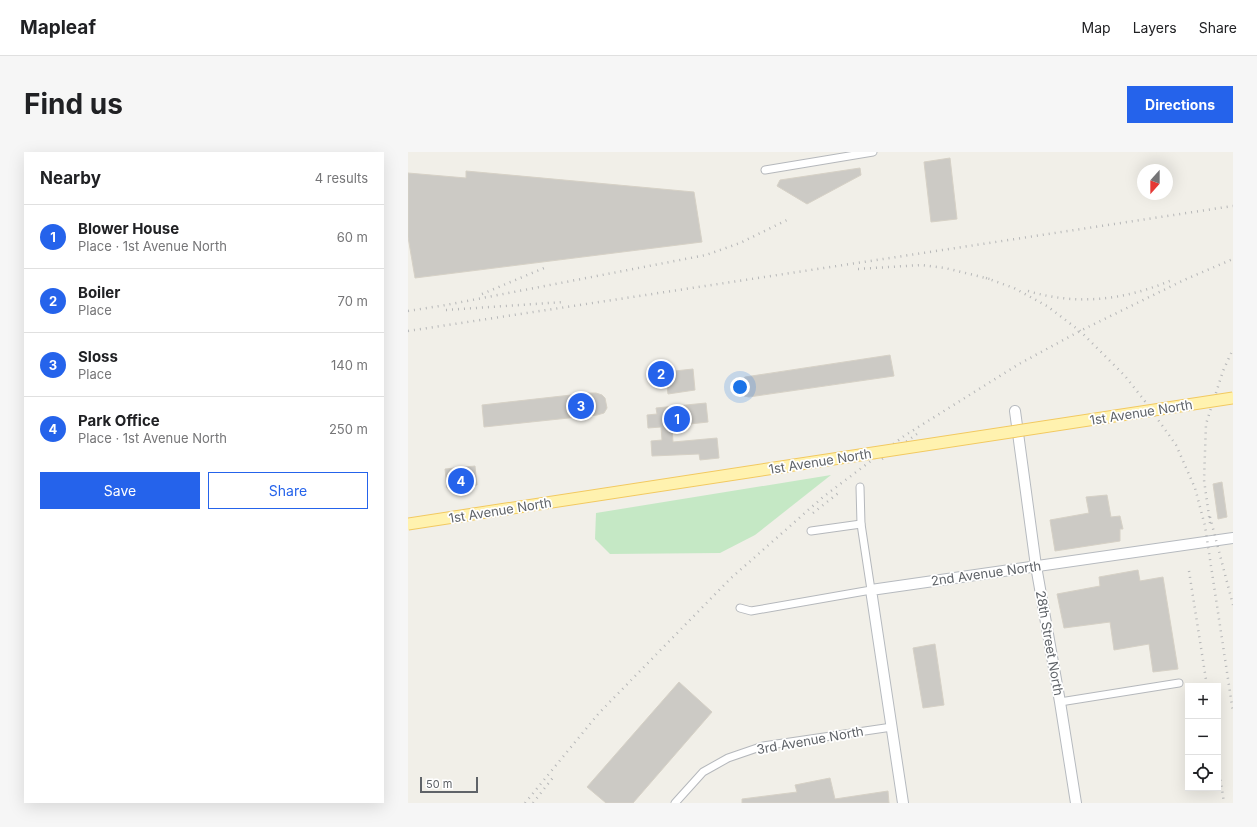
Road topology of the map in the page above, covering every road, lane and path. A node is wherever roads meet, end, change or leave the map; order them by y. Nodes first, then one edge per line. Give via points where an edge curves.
1 (873, 152) edge
2 (766, 170) dead end
3 (1233, 398) edge
4 (1015, 411) dead end
5 (860, 486) dead end
6 (408, 524) edge
7 (862, 524) junction
8 (811, 531) dead end
9 (1233, 538) edge
10 (1036, 566) junction
11 (871, 590) junction
12 (740, 608) dead end
13 (1179, 682) dead end
14 (1060, 702) junction
15 (892, 727) junction
16 (676, 803) edge
17 (903, 803) edge
18 (1076, 803) edge

1 - 2 street
3 - 6 main road, 1st Avenue North, bridge
4 - 10 street, 28th Street North
5 - 7 street
7 - 8 street
7 - 11 street
9 - 10 street, 2nd Avenue North
10 - 11 street, 2nd Avenue North
10 - 14 street, 28th Street North
11 - 12 street, 2nd Avenue North via 751,611
11 - 15 street
13 - 14 street
14 - 18 street, 28th Street North
15 - 16 street, 3rd Avenue North via 764,746 728,758 703,772
15 - 17 street

